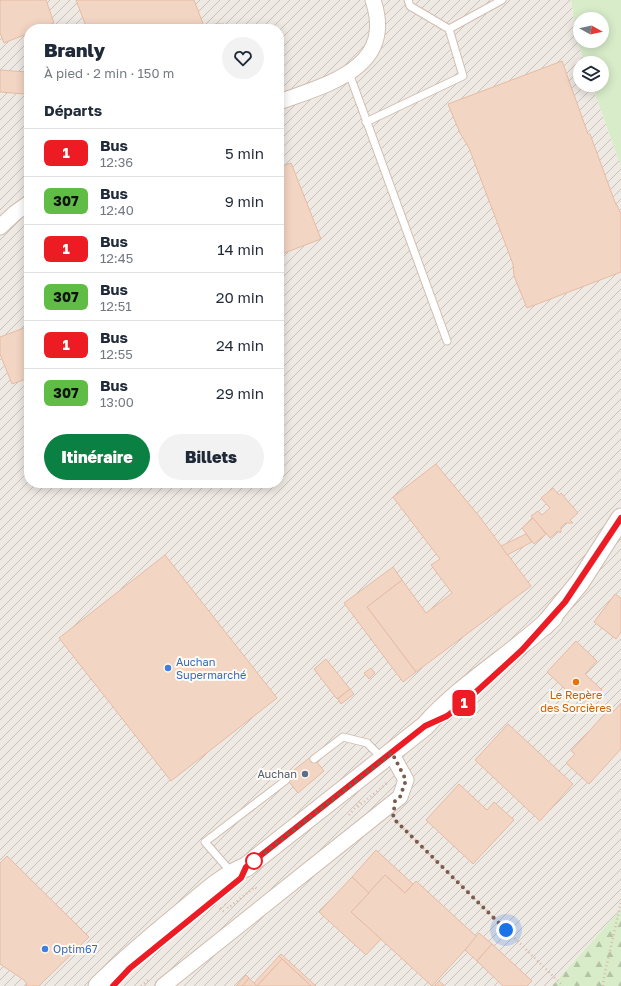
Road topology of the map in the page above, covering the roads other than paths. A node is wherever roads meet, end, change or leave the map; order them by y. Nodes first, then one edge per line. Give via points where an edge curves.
1 (373, 0) edge
2 (408, 0) edge
3 (502, 0) edge
4 (449, 29) junction
5 (349, 73) junction
6 (284, 100) edge
7 (366, 122) junction
8 (24, 207) edge
9 (0, 227) edge
10 (447, 341) dead end
11 (621, 518) edge
12 (388, 756) junction
13 (314, 759) dead end
14 (286, 780) dead end
15 (239, 872) junction
16 (98, 986) edge
17 (113, 986) edge
18 (163, 986) edge

1 - 5 street via 379,25 376,44 365,59
2 - 4 lane via 410,6
3 - 4 lane
4 - 7 lane via 463,76
5 - 6 street via 337,81
5 - 7 lane
7 - 10 lane
8 - 9 street
11 - 12 street via 580,582 553,617 517,655 465,702 447,716 425,726
12 - 13 lane via 367,743 343,737
12 - 15 street
12 - 18 street via 406,780 400,797
14 - 15 lane via 205,842
15 - 16 street via 146,942
15 - 17 street

